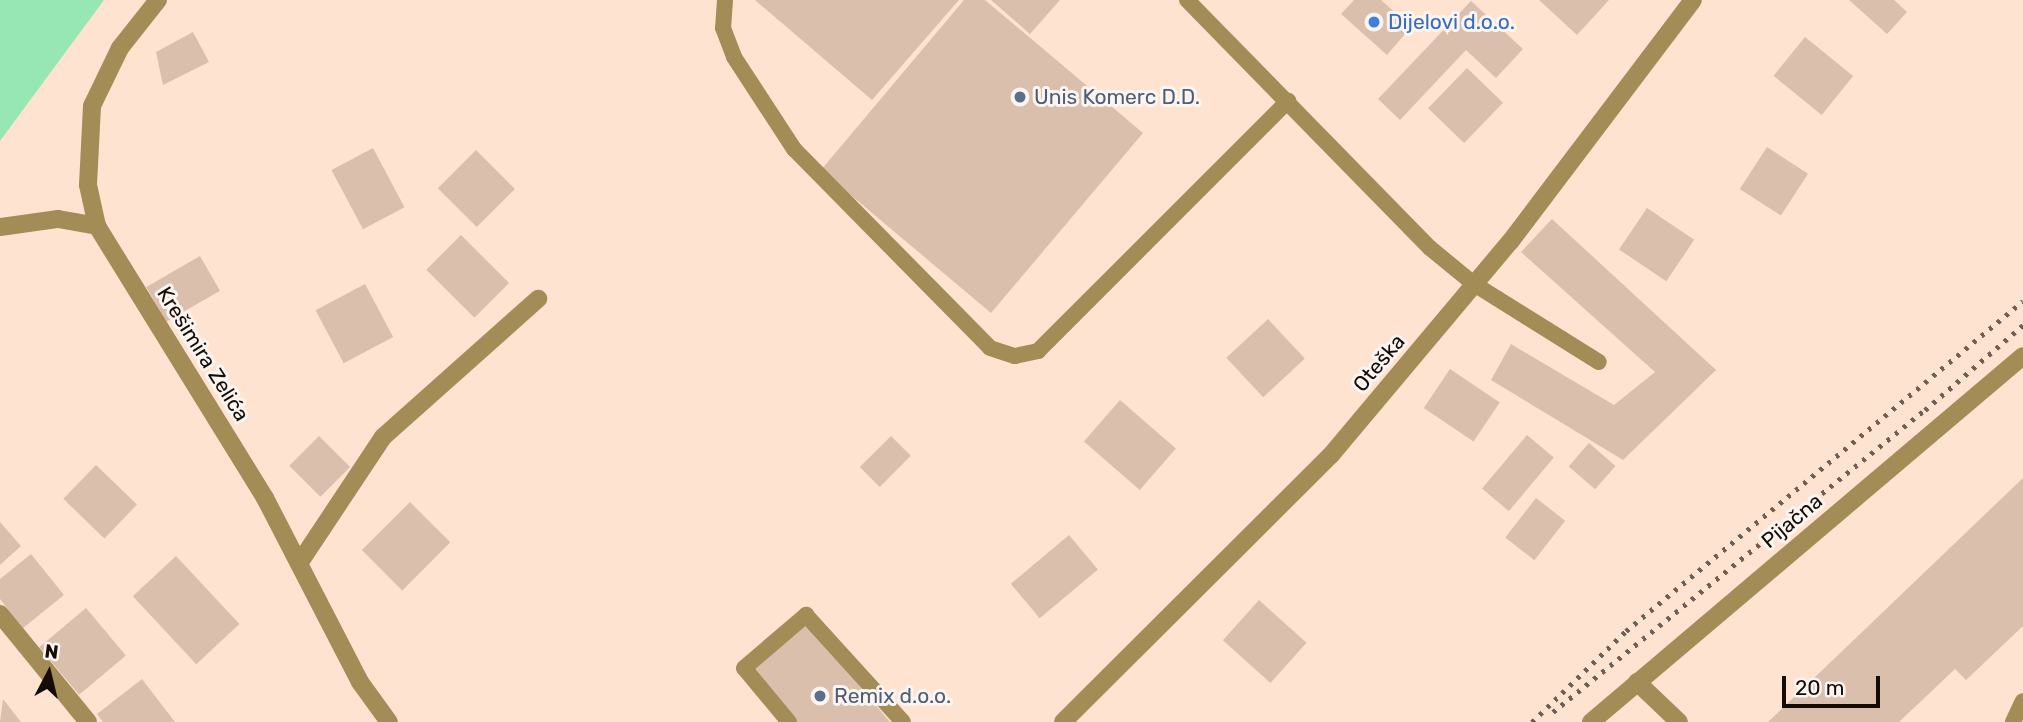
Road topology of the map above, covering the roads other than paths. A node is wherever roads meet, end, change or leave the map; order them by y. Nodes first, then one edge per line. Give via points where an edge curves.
1 (158, 0) edge
2 (725, 0) edge
3 (1187, 0) edge
4 (1693, 0) edge
5 (1288, 101) junction
6 (97, 226) junction
7 (0, 227) edge
8 (1474, 284) junction
9 (538, 299) dead end
10 (2023, 356) edge
11 (1599, 362) dead end
12 (300, 562) junction
13 (0, 614) edge
14 (1637, 682) junction
15 (2023, 701) edge
16 (88, 722) edge
17 (389, 722) edge
18 (789, 722) edge
19 (903, 722) edge
20 (1063, 722) edge
21 (1591, 722) edge
22 (1679, 722) edge
23 (2013, 722) edge

1 - 6 street, Krešimira Zelića via 120,48 92,106 88,185
2 - 5 lane via 723,28 734,57 794,149 990,348 1015,356 1038,351
3 - 5 lane
4 - 8 street, Oteška
5 - 8 lane via 1430,248
6 - 7 street via 58,219
6 - 12 street, Krešimira Zelića
8 - 11 lane
8 - 20 street, Oteška via 1331,455
9 - 12 street via 383,437
10 - 14 street, Pijačna
12 - 17 street, Krešimira Zelića via 360,682
13 - 16 street
14 - 21 street, Pijačna
14 - 22 street
15 - 23 lane
18 - 19 lane via 744,668 806,615

